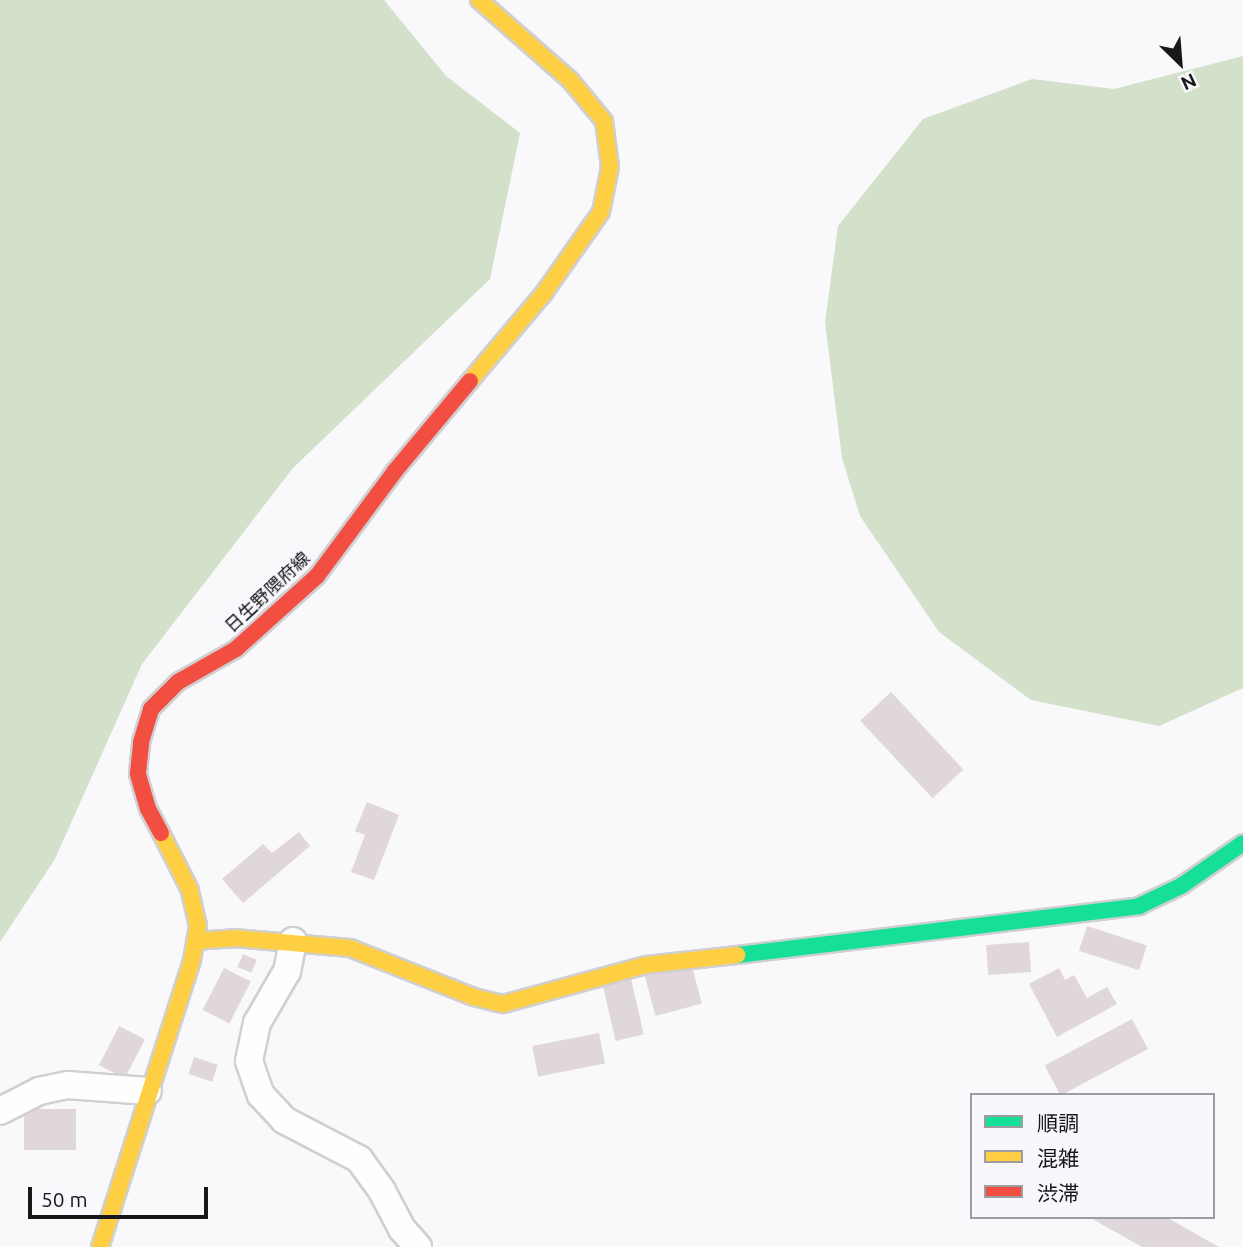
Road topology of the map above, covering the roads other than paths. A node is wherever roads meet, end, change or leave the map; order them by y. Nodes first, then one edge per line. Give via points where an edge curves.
1 (479, 0) edge
2 (1243, 843) edge
3 (195, 941) junction
4 (293, 941) junction
5 (148, 1091) junction
6 (0, 1111) edge
7 (100, 1247) edge
8 (418, 1247) edge

1 - 3 main road, 日生野隈府線 via 570,80 604,121 610,167 601,212 544,293 394,471 317,576 236,649 178,682 151,709 138,773 148,809 190,890 198,926
2 - 4 main road via 1181,886 1139,906 646,965 503,1004 350,948
3 - 4 main road
3 - 5 main road, 日生野隈府線
4 - 8 street via 287,971 257,1023 248,1061 261,1095 284,1120 359,1159
5 - 6 street via 67,1085 38,1091
5 - 7 main road, 日生野隈府線

